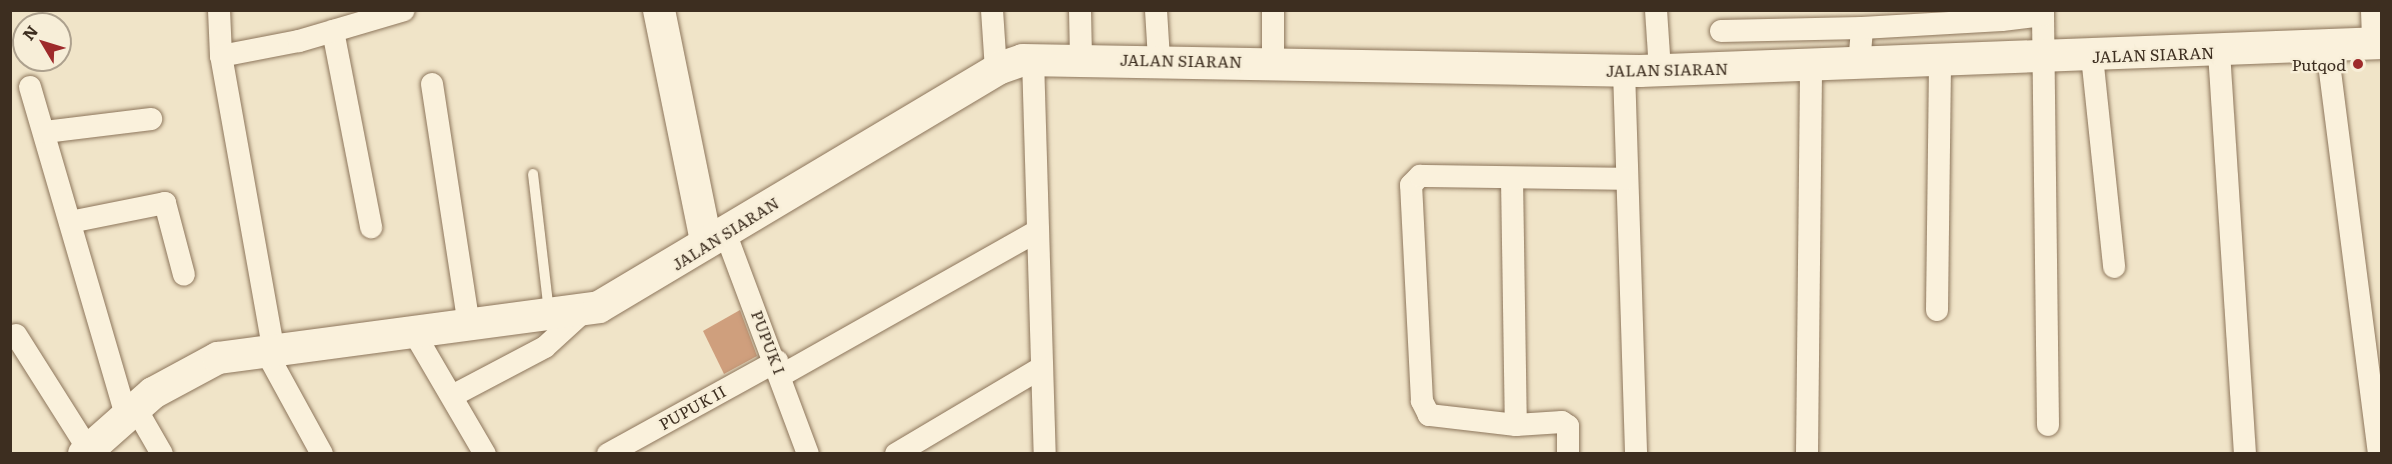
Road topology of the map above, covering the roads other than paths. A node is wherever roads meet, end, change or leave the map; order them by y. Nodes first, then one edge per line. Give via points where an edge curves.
1 (219, 10) edge
2 (404, 10) edge
3 (659, 10) edge
4 (992, 10) edge
5 (1080, 10) edge
6 (1156, 10) edge
7 (1273, 10) edge
8 (1656, 10) edge
9 (2372, 10) edge
10 (2043, 13) edge
11 (1862, 28) junction
12 (1749, 30) junction
13 (333, 31) junction
14 (1721, 31) dead end
15 (2377, 43) edge
16 (2327, 48) junction
17 (2219, 52) junction
18 (221, 56) junction
19 (2091, 56) junction
20 (2043, 57) junction
21 (1081, 58) junction
22 (1033, 59) junction
23 (1158, 59) junction
24 (1940, 60) junction
25 (1273, 62) junction
26 (1859, 64) junction
27 (1811, 66) junction
28 (1751, 68) junction
29 (996, 70) junction
30 (1624, 70) junction
31 (1660, 70) junction
32 (432, 84) dead end
33 (30, 87) dead end
34 (151, 119) dead end
35 (45, 132) junction
36 (533, 174) dead end
37 (1512, 179) junction
38 (1626, 179) junction
39 (70, 222) junction
40 (371, 227) dead end
41 (1038, 231) junction
42 (715, 237) junction
43 (2114, 267) dead end
44 (184, 275) dead end
45 (1937, 310) dead end
46 (583, 312) junction
47 (549, 316) junction
48 (469, 326) junction
49 (412, 331) junction
50 (16, 335) dead end
51 (269, 347) junction
52 (779, 368) junction
53 (1041, 368) junction
54 (454, 395) junction
55 (130, 411) junction
56 (1516, 425) junction
57 (2048, 425) dead end
58 (86, 452) edge
59 (162, 453) edge
60 (322, 453) edge
61 (485, 453) edge
62 (608, 453) edge
63 (808, 453) edge
64 (896, 453) edge
65 (1045, 453) edge
66 (1568, 453) edge
67 (1636, 453) edge
68 (1807, 453) edge
69 (2245, 453) edge
70 (2379, 453) edge

1 - 18 street
2 - 13 street
3 - 42 street
4 - 29 street
5 - 21 street
6 - 23 street
7 - 25 street
8 - 31 street
9 - 15 street
10 - 11 street
10 - 20 street
11 - 12 street
11 - 26 street
12 - 14 street
12 - 28 street
13 - 18 street
13 - 40 street
15 - 16 street, JALAN SIARAN
16 - 17 street, JALAN SIARAN
16 - 70 street
17 - 19 street, JALAN SIARAN
17 - 69 street
18 - 51 street
19 - 20 street, JALAN SIARAN
19 - 43 street
20 - 24 street, JALAN SIARAN
20 - 57 street
21 - 22 street, JALAN SIARAN
21 - 23 street, JALAN SIARAN
22 - 29 street, JALAN SIARAN
22 - 41 street
23 - 25 street, JALAN SIARAN
24 - 26 street, JALAN SIARAN
24 - 45 street
25 - 30 street, JALAN SIARAN
26 - 27 street, JALAN SIARAN
27 - 28 street, JALAN SIARAN
27 - 68 street
28 - 31 street, JALAN SIARAN
29 - 42 street, JALAN SIARAN
30 - 31 street, JALAN SIARAN
30 - 38 street
32 - 48 street
33 - 35 street
34 - 35 street
35 - 39 street
36 - 47 lane
37 - 38 street
37 - 56 street
37 - 56 street via 1420,176 1411,185 1422,401 1438,419
38 - 67 street
39 - 44 street via 165,203
39 - 55 street
41 - 52 street, PUPUK II
41 - 53 street
42 - 46 street, JALAN SIARAN via 624,295
42 - 52 street, PUPUK I
46 - 47 street, JALAN SIARAN
46 - 54 street via 545,347
47 - 48 street, JALAN SIARAN
48 - 49 street, JALAN SIARAN
49 - 51 street, JALAN SIARAN
49 - 54 street
50 - 58 street
51 - 55 street, JALAN SIARAN via 195,368
51 - 60 street
52 - 62 street, PUPUK II
52 - 63 street, PUPUK I
53 - 64 street
53 - 65 street
54 - 61 street
55 - 58 street, JALAN SIARAN
55 - 59 street
56 - 66 street via 1565,423

